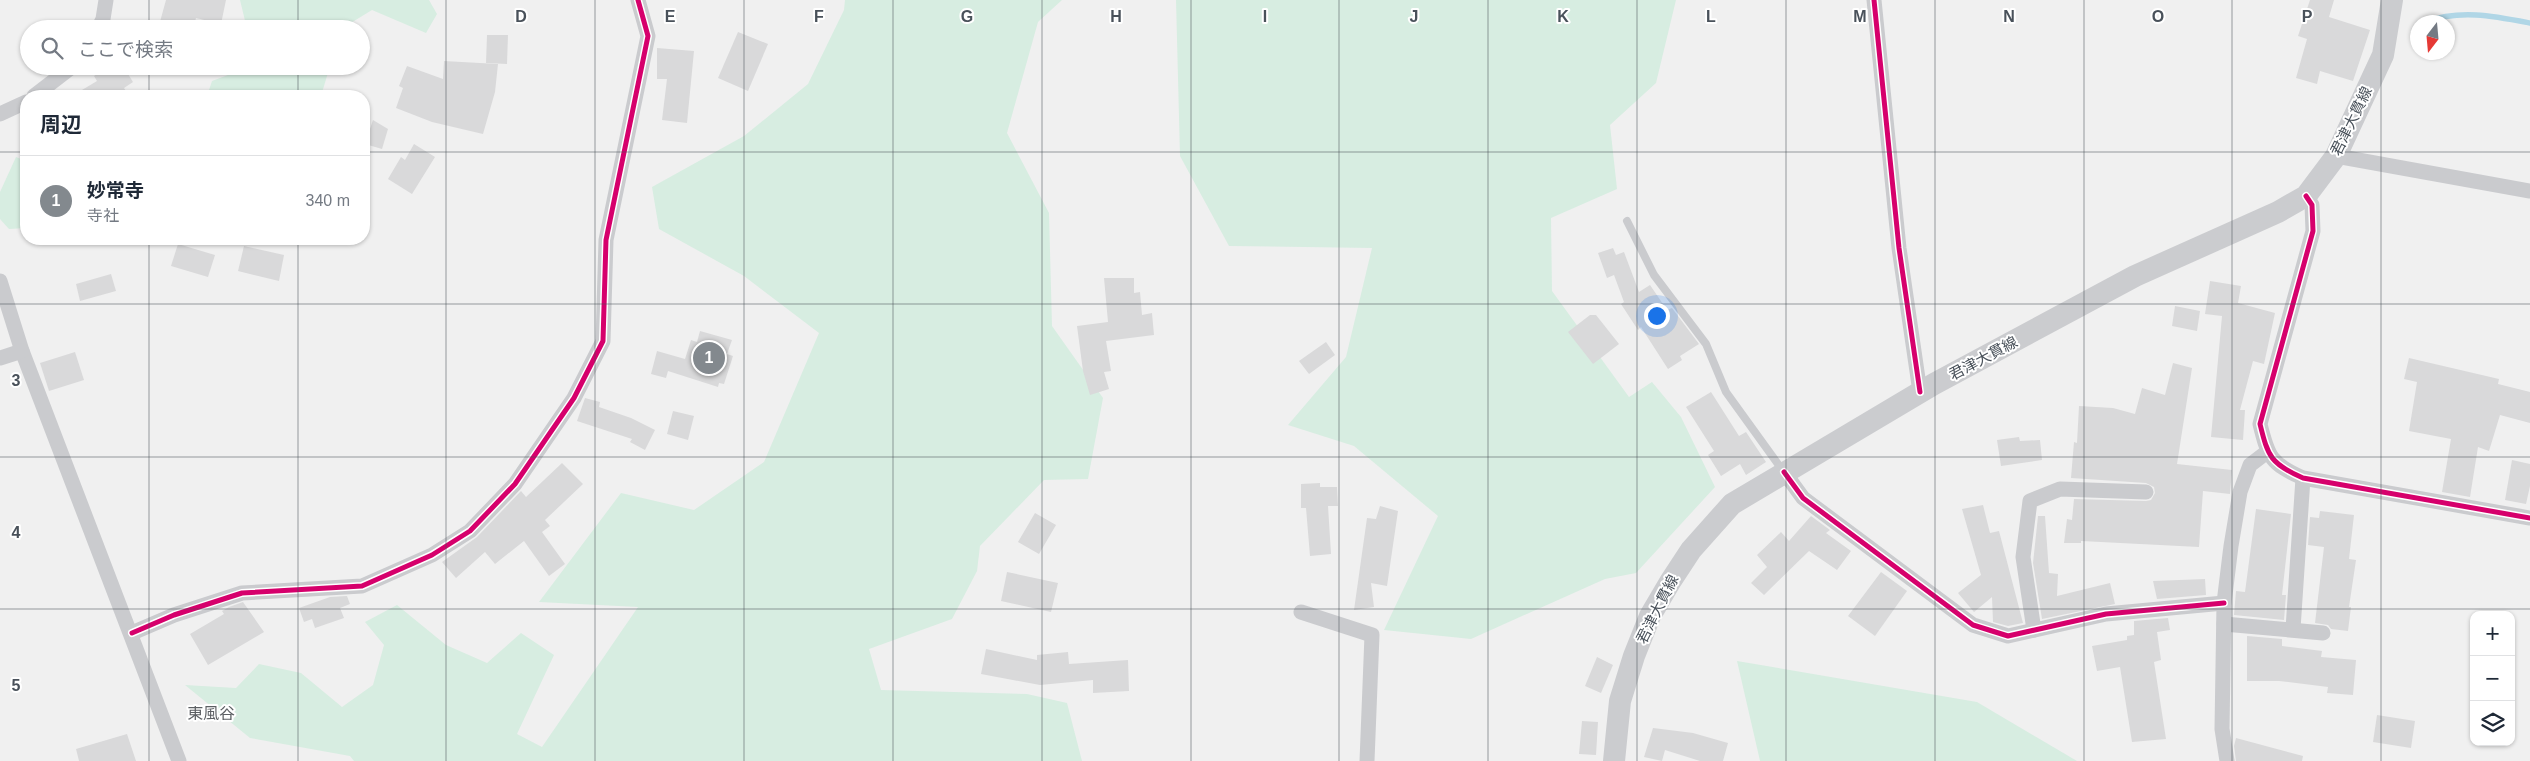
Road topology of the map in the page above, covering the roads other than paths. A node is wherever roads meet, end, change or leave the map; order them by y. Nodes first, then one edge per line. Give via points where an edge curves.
1 (106, 0) edge
2 (638, 0) edge
3 (1874, 0) edge
4 (2392, 0) edge
5 (102, 20) edge
6 (61, 75) edge
7 (42, 90) edge
8 (20, 105) edge
9 (0, 114) edge
10 (2336, 156) junction
11 (2530, 191) edge
12 (2306, 196) junction
13 (1627, 221) dead end
14 (0, 281) edge
15 (22, 351) junction
16 (0, 358) edge
17 (1920, 392) junction
18 (2266, 452) junction
19 (1784, 472) junction
20 (2303, 478) junction
21 (2146, 492) dead end
22 (2530, 518) edge
23 (2224, 603) junction
24 (1301, 612) dead end
25 (2224, 624) junction
26 (2293, 629) junction
27 (2034, 630) junction
28 (132, 633) junction
29 (2323, 633) dead end
30 (179, 761) edge
31 (1367, 761) edge
32 (1614, 761) edge
33 (2227, 761) edge

1 - 5 street
2 - 28 street via 648,36 606,240 603,342 574,398 516,484 470,531 432,555 362,586 242,593 174,615
3 - 17 street via 1899,248
4 - 10 main road, 君津大貫線 via 2383,55
6 - 7 street
8 - 9 street
10 - 11 street
10 - 12 main road, 君津大貫線
12 - 17 main road, 君津大貫線 via 2278,212 2135,276
12 - 18 street via 2312,205 2313,230 2260,424
13 - 19 lane via 1654,275 1706,344 1726,392
14 - 15 street
15 - 16 street
15 - 28 street
17 - 19 main road, 君津大貫線
18 - 20 street via 2283,469
18 - 23 street via 2250,465 2240,492
19 - 27 street via 1803,498 1973,625 2008,636
19 - 32 main road, 君津大貫線 via 1732,504 1691,550 1670,582 1650,616 1634,656 1620,701
20 - 22 street
20 - 26 street
21 - 27 street via 2060,489 2030,501 2023,557
23 - 25 street
23 - 27 street via 2106,614
24 - 31 street via 1372,635
25 - 26 street
25 - 33 street via 2222,729
26 - 29 street
28 - 30 street

